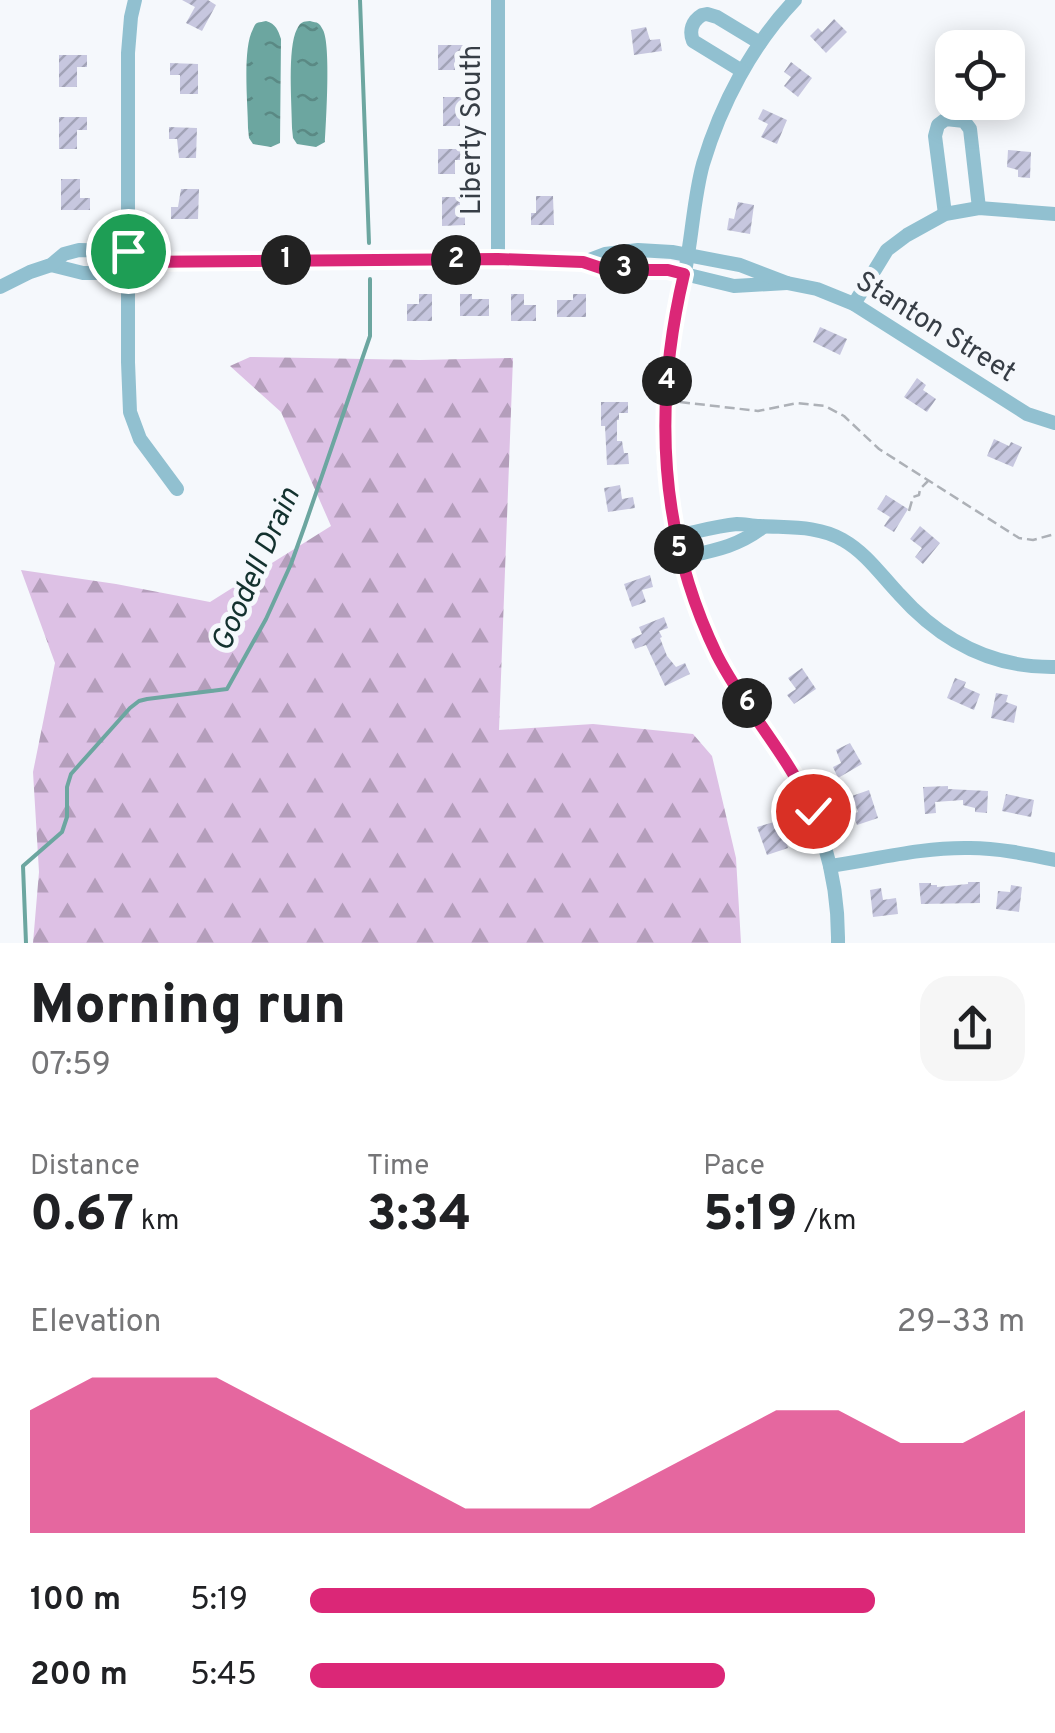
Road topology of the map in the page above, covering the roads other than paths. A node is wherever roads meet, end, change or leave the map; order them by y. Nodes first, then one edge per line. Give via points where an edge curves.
1 (135, 0) edge
2 (498, 0) edge
3 (796, 0) edge
4 (760, 43) junction
5 (742, 71) junction
6 (980, 208) junction
7 (945, 214) junction
8 (1055, 214) edge
9 (688, 255) junction
10 (498, 259) junction
11 (128, 262) junction
12 (583, 262) junction
13 (51, 265) junction
14 (684, 274) junction
15 (787, 283) junction
16 (0, 287) edge
17 (854, 304) junction
18 (1055, 423) edge
19 (176, 489) dead end
20 (763, 527) junction
21 (676, 536) junction
22 (680, 558) junction
23 (1055, 666) edge
24 (1055, 860) edge
25 (830, 866) junction
26 (838, 943) edge

1 - 11 street via 128,52
2 - 10 street, Liberty South
3 - 4 street
4 - 5 street
4 - 5 street via 713,15 694,22 693,42
5 - 9 street via 703,165
6 - 7 street
6 - 7 street via 970,129 964,120 946,118 936,136
6 - 8 street
7 - 17 street via 887,250
9 - 12 street, Stanton Street via 638,250
9 - 14 street
9 - 15 street, Stanton Street
10 - 11 street
10 - 12 street
11 - 13 street via 83,273
11 - 13 street via 79,250
11 - 19 street via 130,412 140,440
12 - 14 street, Stanton Street via 607,270
13 - 16 street
14 - 15 street, Stanton Street via 734,286
14 - 21 street via 664,406
15 - 17 street, Stanton Street
17 - 18 street, Stanton Street via 1026,414
20 - 21 street via 741,524
20 - 22 street via 730,547
20 - 23 street via 841,538 935,628 978,654
21 - 22 street
22 - 25 street via 718,656 804,789
24 - 25 street via 943,848
25 - 26 street

